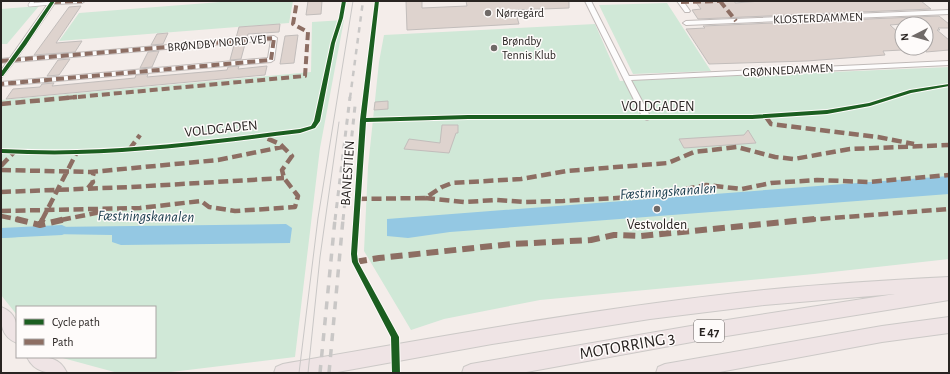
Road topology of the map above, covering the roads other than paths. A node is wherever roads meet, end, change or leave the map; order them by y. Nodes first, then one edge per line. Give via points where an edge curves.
1 (33, 1) edge
2 (82, 1) edge
3 (588, 1) edge
4 (680, 1) edge
5 (53, 2) edge
6 (687, 11) dead end
7 (949, 12) edge
8 (686, 23) dead end
9 (12, 60) junction
10 (1, 61) edge
11 (949, 63) edge
12 (1, 75) edge
13 (627, 78) junction
14 (1, 84) edge
15 (647, 118) dead end
16 (949, 284) edge
17 (949, 293) edge
18 (1, 315) edge
19 (949, 325) edge
20 (16, 333) edge
21 (37, 358) edge
22 (58, 373) edge
23 (283, 373) edge
24 (471, 373) edge
25 (665, 373) edge

1 - 5 lane via 30,5
2 - 5 street
3 - 13 street
4 - 6 street
5 - 9 street
7 - 8 street, KLOSTERDAMMEN
9 - 10 street, BRØNDBY NORD VEJ
9 - 12 street
9 - 14 street, BRØNDBY NORD VEJ via 274,38 270,60
11 - 13 street, GRØNNEDAMMEN
13 - 15 street
16 - 23 highway via 853,289 703,305 503,334
17 - 24 highway, MOTORRING 3 / E 47 via 707,331
18 - 20 highway
19 - 25 highway, E 47 via 882,334
21 - 22 highway

